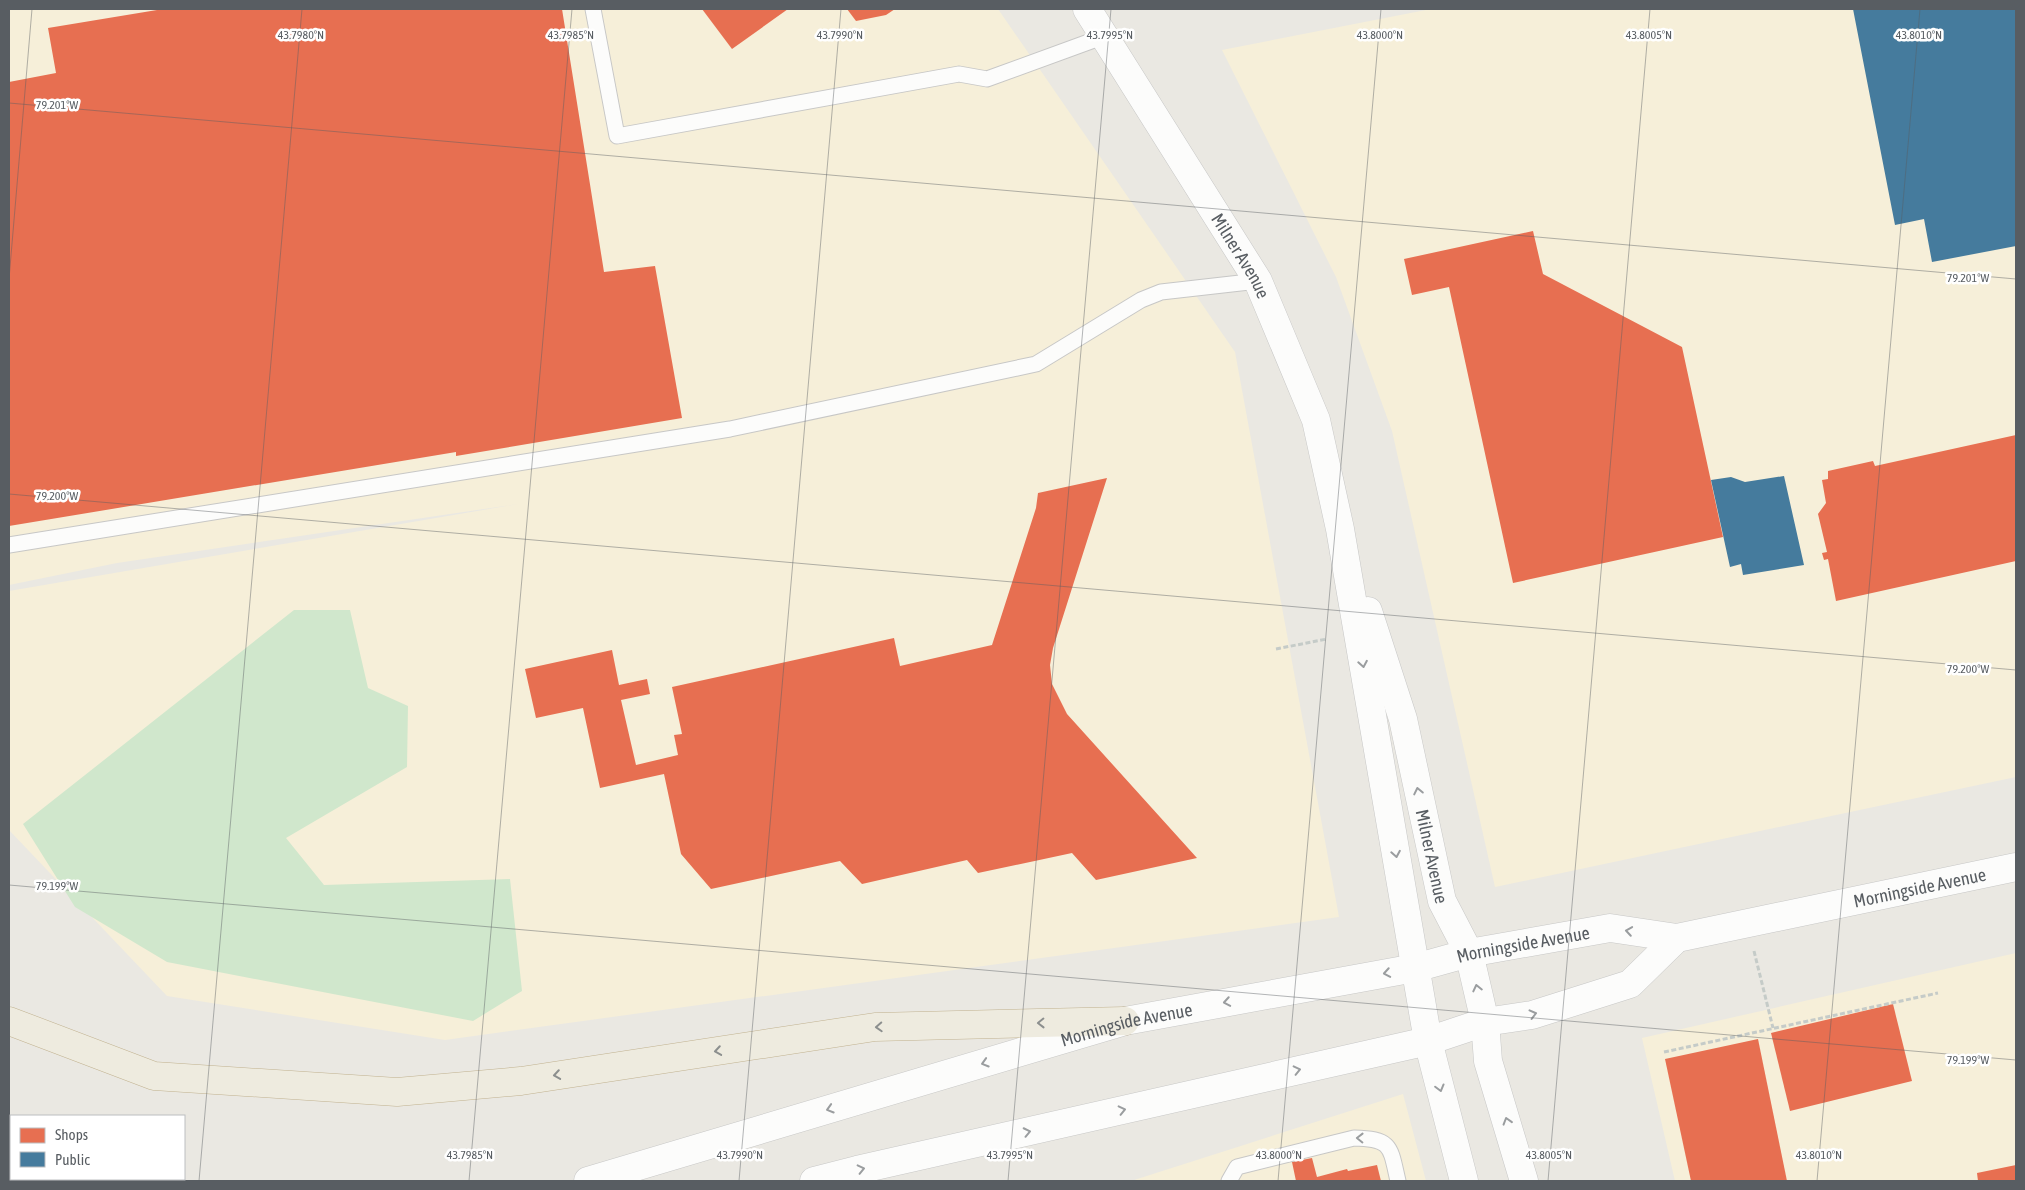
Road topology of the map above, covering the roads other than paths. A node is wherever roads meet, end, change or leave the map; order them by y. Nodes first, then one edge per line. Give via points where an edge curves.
1 (593, 9) edge
2 (1087, 9) edge
3 (1105, 36) junction
4 (1258, 281) junction
5 (1340, 529) junction
6 (9, 545) edge
7 (2016, 867) edge
8 (1677, 938) junction
9 (1468, 953) junction
10 (1415, 968) junction
11 (9, 1021) edge
12 (1125, 1021) junction
13 (1485, 1022) junction
14 (1428, 1041) junction
15 (588, 1181) edge
16 (814, 1181) edge
17 (1229, 1181) edge
18 (1398, 1181) edge
19 (1464, 1181) edge
20 (1524, 1181) edge

1 - 3 lane via 617,136 959,74 987,79
2 - 3 main road, Milner Avenue
3 - 4 main road, Milner Avenue
4 - 5 main road, Milner Avenue via 1316,420
4 - 6 lane via 1161,292 1141,300 1036,364 749,425
9 -> 5 main road, Milner Avenue via 1442,901 1403,719
5 -> 10 main road, Milner Avenue
7 - 8 main road, Morningside Avenue
8 -> 9 main road, Morningside Avenue via 1610,928
13 -> 8 main road via 1532,1015 1630,984
9 - 10 main road, Morningside Avenue
13 -> 9 main road, Milner Avenue
10 -> 12 main road, Morningside Avenue
10 - 14 main road, Milner Avenue
12 -> 11 highway via 875,1026 520,1081 396,1092 154,1076
12 -> 15 main road, Morningside Avenue
13 - 14 main road
20 -> 13 main road, Milner Avenue via 1488,1061
16 -> 14 main road
14 -> 19 main road, Milner Avenue
18 -> 17 lane via 1391,1152 1384,1142 1354,1138 1237,1167

